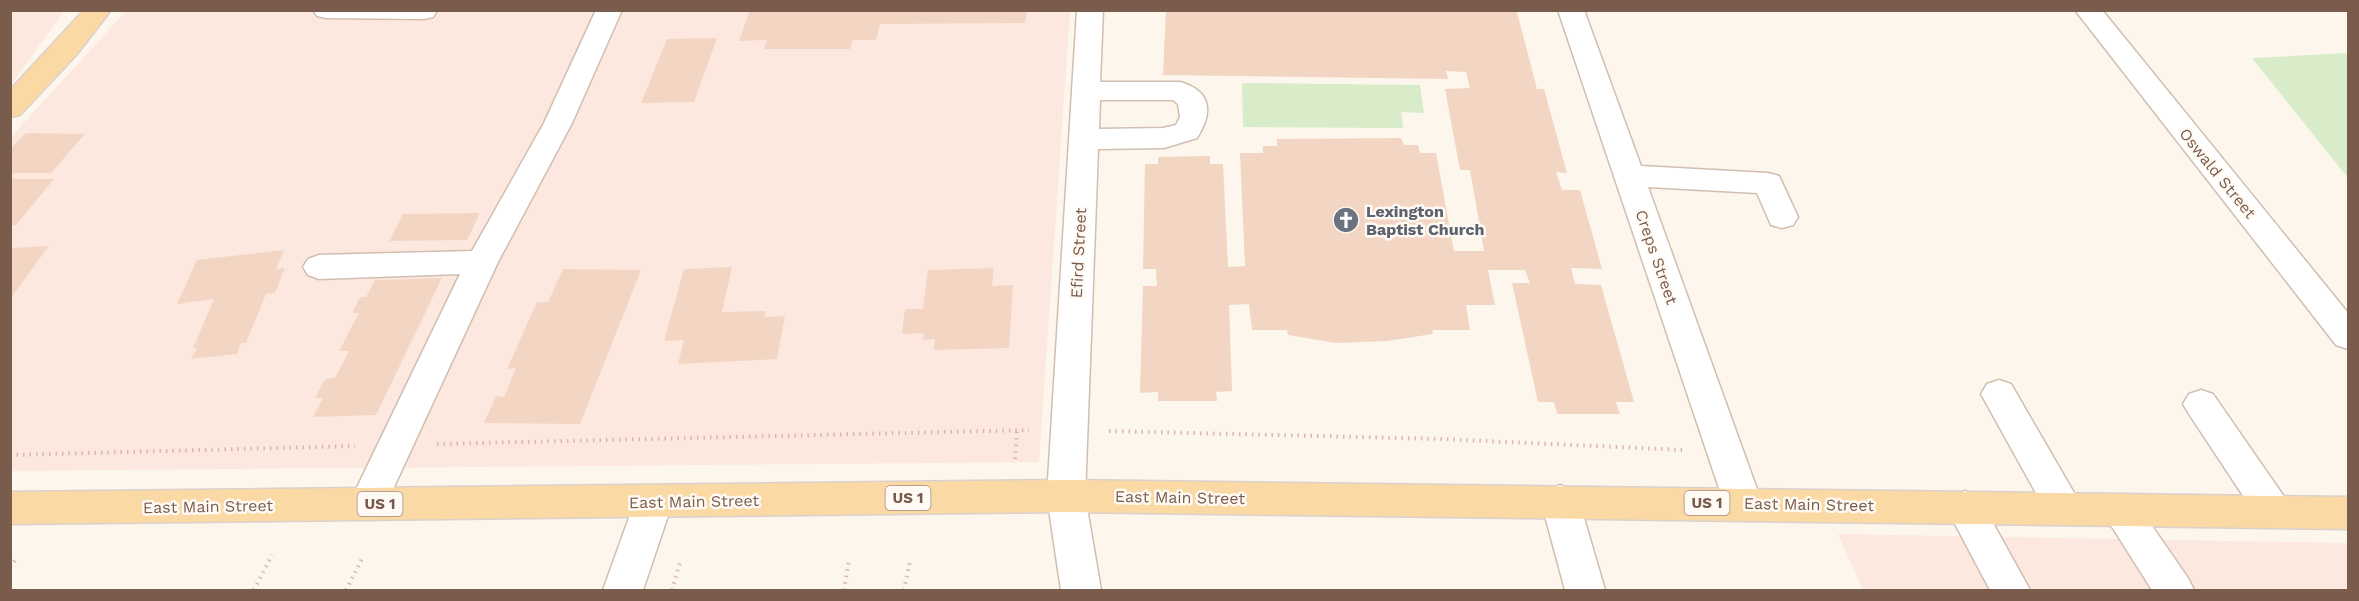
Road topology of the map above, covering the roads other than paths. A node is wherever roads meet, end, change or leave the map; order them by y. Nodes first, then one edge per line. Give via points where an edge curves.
1 (98, 10) edge
2 (326, 10) edge
3 (609, 10) edge
4 (1090, 10) edge
5 (1571, 10) edge
6 (2088, 10) edge
7 (424, 11) edge
8 (1086, 91) junction
9 (10, 108) edge
10 (1083, 139) junction
11 (1629, 176) junction
12 (1782, 217) dead end
13 (482, 262) junction
14 (318, 267) dead end
15 (2349, 336) edge
16 (1999, 394) dead end
17 (2200, 404) dead end
18 (1066, 496) junction
19 (654, 501) junction
20 (1560, 501) junction
21 (1743, 503) junction
22 (368, 504) junction
23 (1965, 507) junction
24 (10, 508) edge
25 (2064, 509) junction
26 (2121, 511) junction
27 (2274, 512) junction
28 (2349, 513) edge
29 (2162, 583) edge
30 (623, 591) edge
31 (1081, 591) edge
32 (1585, 591) edge
33 (2010, 591) edge

1 - 9 main road
2 - 7 street
3 - 13 street via 558,123
4 - 8 street, Efird Street
5 - 11 street, Creps Street
6 - 15 street, Oswald Street
8 - 10 street, Efird Street
8 - 10 street via 1180,92 1192,100 1194,117 1187,131 1164,138
10 - 18 street, Efird Street
11 - 12 street via 1768,183
11 - 21 street, Creps Street
13 - 14 street
13 - 22 street
16 - 25 street
17 - 27 street
18 - 19 main road, East Main Street / US 1
18 - 20 main road, East Main Street / US 1
18 - 31 street, Efird Street
19 - 22 main road, East Main Street / US 1
19 - 30 street
20 - 21 main road, East Main Street / US 1
20 - 32 street
21 - 23 main road, East Main Street / US 1
22 - 24 main road, East Main Street / US 1
23 - 25 main road, East Main Street / US 1
23 - 33 street
25 - 26 main road, East Main Street / US 1
26 - 27 main road, East Main Street / US 1
26 - 29 street
27 - 28 main road, East Main Street / US 1

